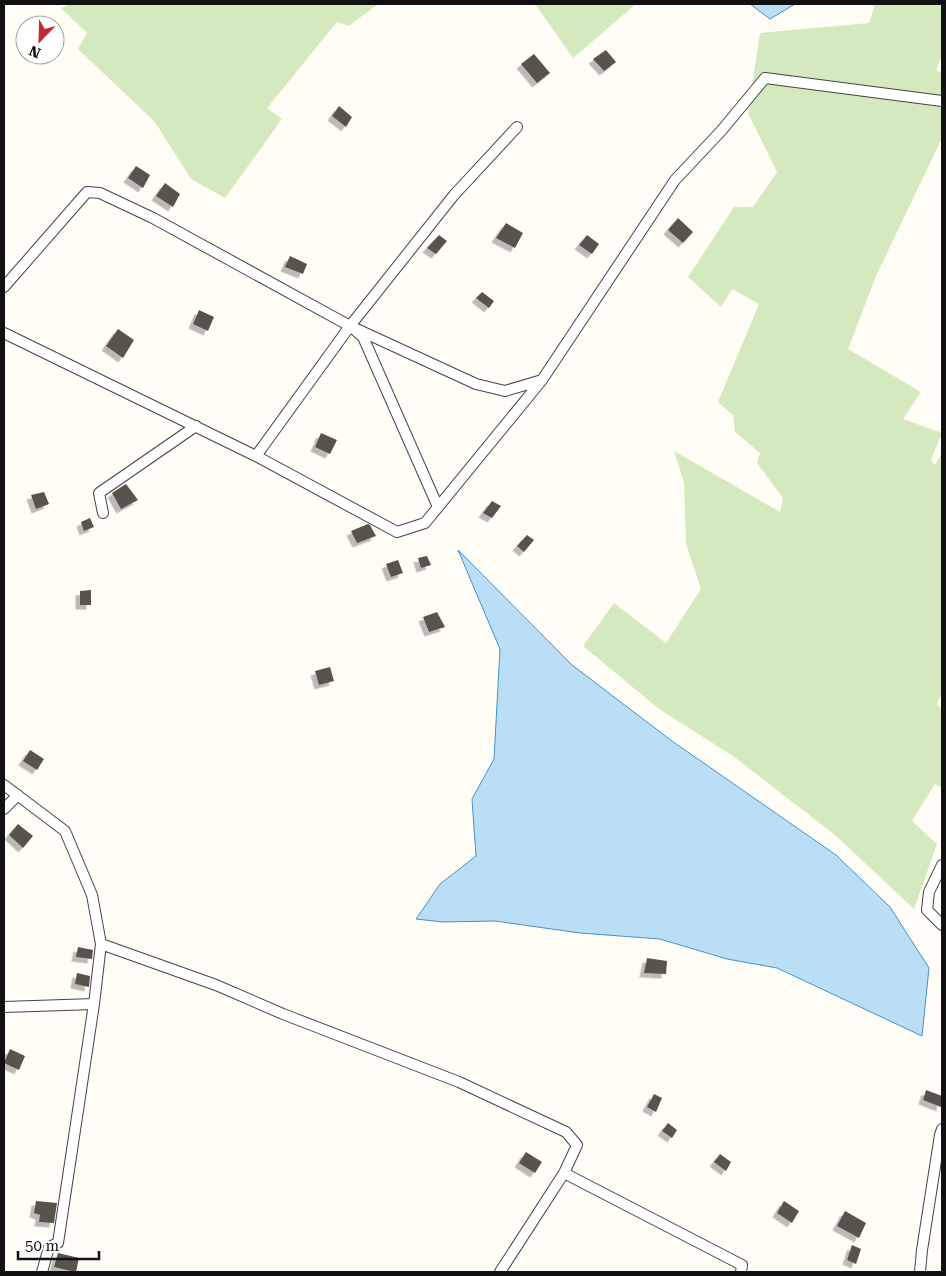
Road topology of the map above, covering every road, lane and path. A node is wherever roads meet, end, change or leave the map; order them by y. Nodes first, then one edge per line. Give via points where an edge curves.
1 (942, 101) edge
2 (517, 127) dead end
3 (4, 287) edge
4 (350, 326) junction
5 (4, 333) edge
6 (542, 380) junction
7 (196, 426) junction
8 (256, 456) junction
9 (438, 507) junction
10 (103, 513) dead end
11 (4, 785) edge
12 (18, 795) junction
13 (4, 809) edge
14 (942, 865) edge
15 (942, 925) edge
16 (101, 944) junction
17 (94, 1004) junction
18 (4, 1007) edge
19 (942, 1129) edge
20 (564, 1174) junction
21 (42, 1272) edge
22 (500, 1272) edge
23 (741, 1272) edge
24 (920, 1272) edge

1 - 6 street via 765,78 676,180
2 - 4 street via 454,195
3 - 4 street via 87,192 100,193 153,218
4 - 6 street via 476,384 505,390
4 - 8 street
4 - 9 street via 363,337
5 - 7 street
6 - 9 street
7 - 8 street
7 - 10 street via 99,493
8 - 9 street via 397,532 425,523
11 - 12 street
12 - 13 street
12 - 16 street via 65,831 92,895
14 - 15 street via 929,892 927,910
16 - 17 street
16 - 20 street via 216,985 459,1082 566,1132 577,1146
17 - 18 street
17 - 21 street via 58,1243 49,1248
19 - 24 street
20 - 22 street
20 - 23 street via 742,1266

